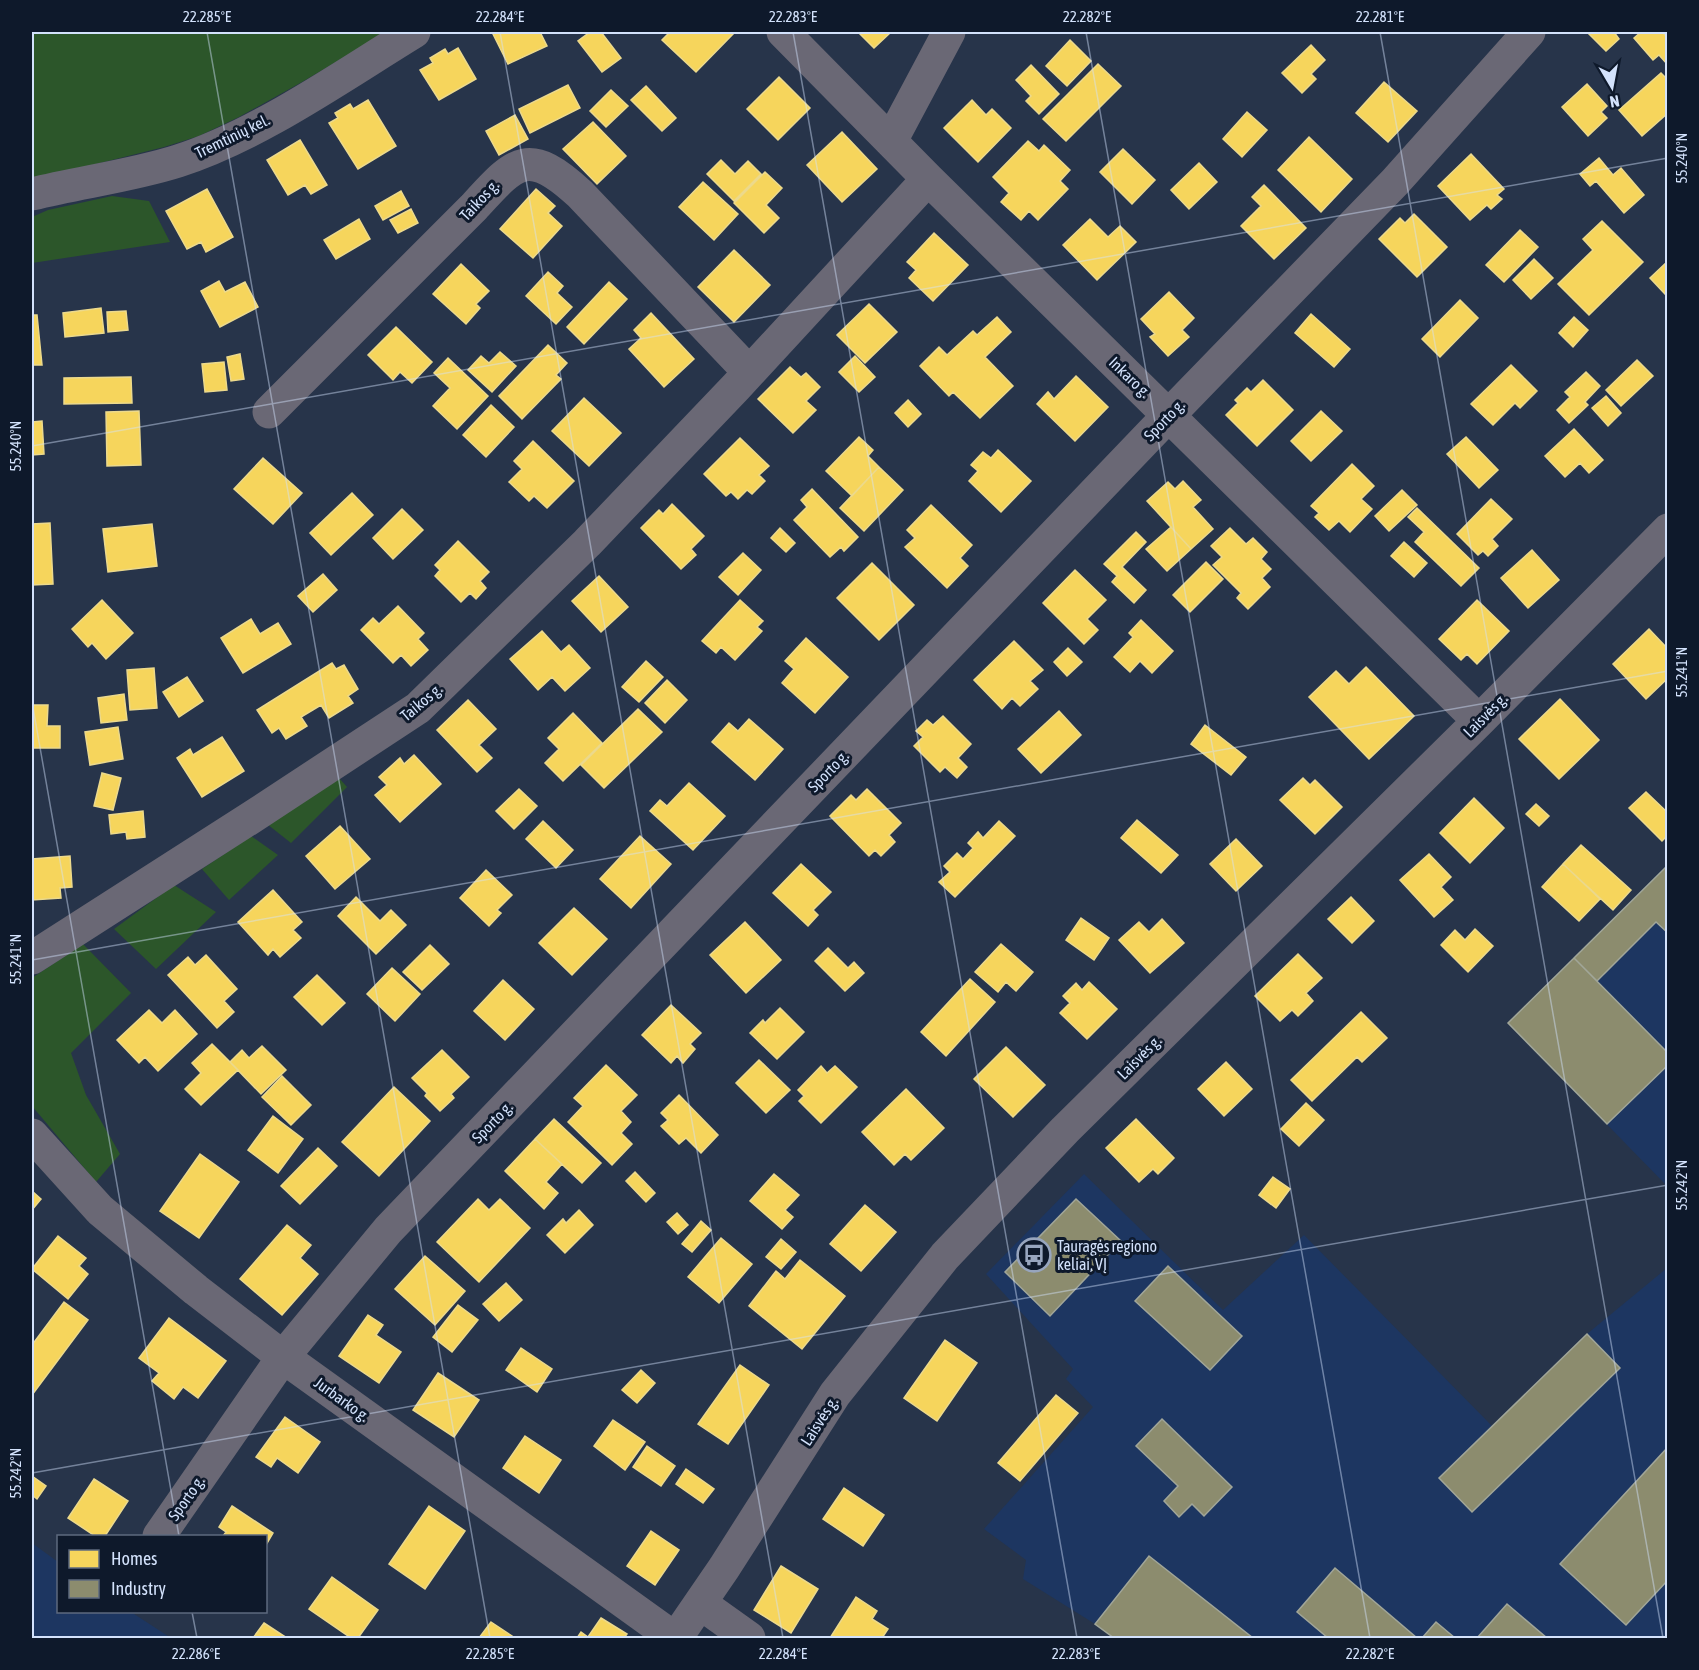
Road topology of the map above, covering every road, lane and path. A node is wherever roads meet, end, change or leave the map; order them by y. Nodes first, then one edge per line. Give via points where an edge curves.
1 (414, 32) edge
2 (783, 32) edge
3 (949, 32) edge
4 (1529, 32) edge
5 (891, 141) junction
6 (928, 179) junction
7 (32, 194) edge
8 (749, 372) junction
9 (269, 412) dead end
10 (1169, 415) junction
11 (1668, 530) edge
12 (1479, 721) junction
13 (32, 958) edge
14 (32, 1135) edge
15 (283, 1357) junction
16 (160, 1535) edge
17 (700, 1603) junction
18 (675, 1638) edge
19 (749, 1638) edge

1 - 7 street, Tremtinių kel. via 236,137 178,161
2 - 5 street, Inkaro g.
3 - 5 street
4 - 10 street, Sporto g. via 1395,182
5 - 6 street, Inkaro g.
6 - 8 street, Taikos g.
6 - 10 street, Inkaro g.
8 - 9 street, Taikos g. via 580,194 541,166 521,164 503,175
8 - 13 street, Taikos g. via 587,543 418,708
10 - 12 street, Inkaro g.
10 - 15 street, Sporto g. via 388,1230
11 - 12 street, Laisvės g.
12 - 17 street, Laisvės g. via 1065,1130 945,1257 835,1394
14 - 15 street, Jurbarko g. via 100,1210
15 - 16 street, Sporto g.
15 - 18 street, Jurbarko g.
17 - 18 street, Laisvės g.
17 - 19 street

